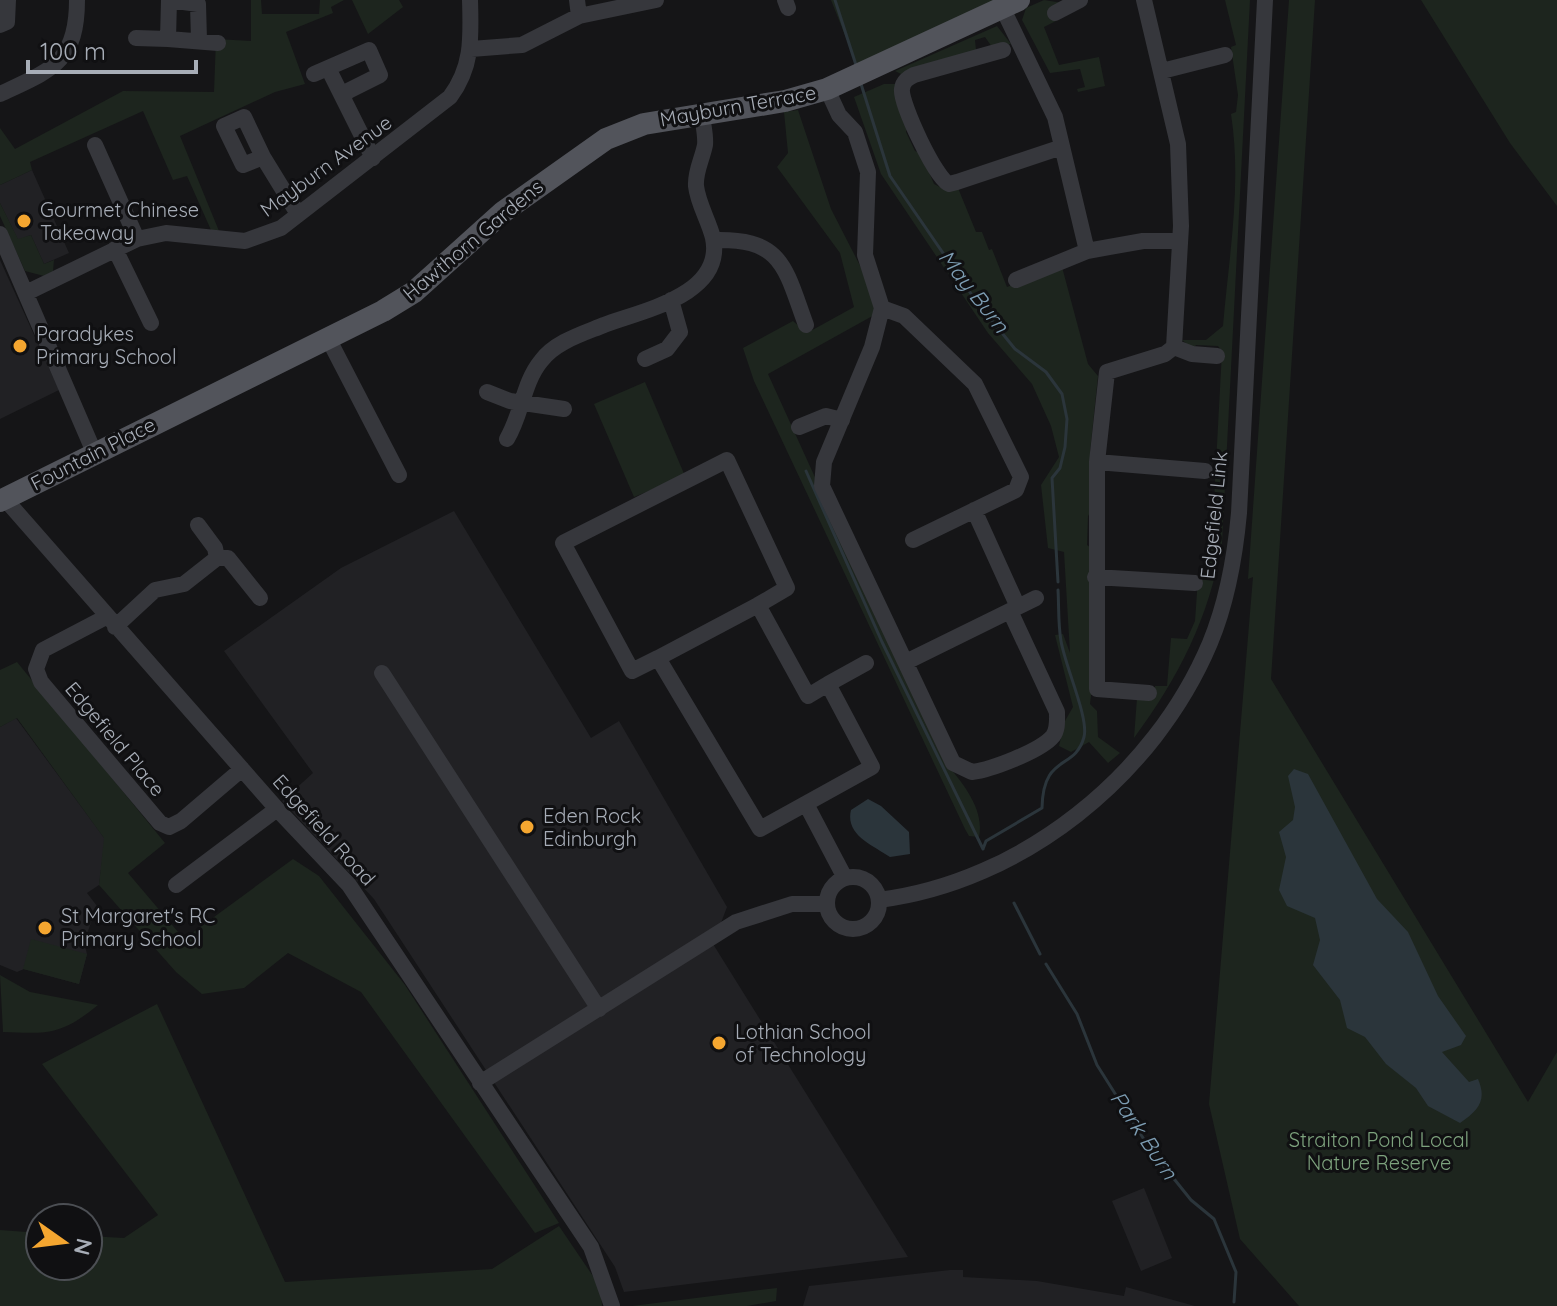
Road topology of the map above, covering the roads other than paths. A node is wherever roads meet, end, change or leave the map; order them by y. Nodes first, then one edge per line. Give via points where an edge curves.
1 (8, 0) edge
2 (77, 0) edge
3 (169, 0) edge
4 (470, 0) edge
5 (656, 0) edge
6 (1080, 0) edge
7 (1144, 0) edge
8 (1265, 0) edge
9 (614, 4) edge
10 (1011, 4) edge
11 (578, 8) edge
12 (1055, 13) dead end
13 (0, 25) edge
14 (136, 38) dead end
15 (168, 39) junction
16 (199, 40) junction
17 (218, 43) dead end
18 (471, 49) junction
19 (1003, 50) dead end
20 (1225, 55) dead end
21 (1162, 71) junction
22 (848, 80) junction
23 (0, 94) edge
24 (343, 97) junction
25 (702, 115) junction
26 (627, 130) joint
27 (95, 145) dead end
28 (1062, 147) junction
29 (263, 157) dead end
30 (373, 158) junction
31 (298, 214) junction
32 (0, 234) edge
33 (137, 239) junction
34 (714, 240) junction
35 (1180, 241) junction
36 (115, 249) junction
37 (1087, 251) junction
38 (1016, 280) dead end
39 (26, 293) junction
40 (671, 300) junction
41 (882, 308) junction
42 (801, 319) dead end
43 (151, 323) dead end
44 (328, 338) junction
45 (1174, 347) junction
46 (1217, 356) dead end
47 (645, 359) dead end
48 (487, 392) dead end
49 (522, 403) junction
50 (187, 408) joint
51 (564, 409) dead end
52 (842, 420) junction
53 (799, 427) dead end
54 (507, 439) dead end
55 (94, 452) junction
56 (1097, 462) junction
57 (1205, 471) dead end
58 (399, 475) dead end
59 (2, 500) edge
60 (974, 510) junction
61 (198, 525) dead end
62 (913, 540) dead end
63 (217, 558) junction
64 (1095, 577) junction
65 (1195, 583) dead end
66 (260, 598) dead end
67 (1036, 598) dead end
68 (758, 605) junction
69 (1014, 609) junction
70 (111, 622) junction
71 (658, 658) junction
72 (906, 662) junction
73 (866, 663) dead end
74 (382, 673) dead end
75 (828, 684) junction
76 (1149, 693) dead end
77 (242, 769) junction
78 (825, 793) junction
79 (806, 804) junction
80 (277, 809) junction
81 (816, 824) junction
82 (845, 878) junction
83 (186, 883) dead end
84 (879, 900) junction
85 (827, 904) junction
86 (599, 1009) junction
87 (486, 1079) junction
88 (612, 1306) edge

1 - 13 street via 7,22
2 - 23 street via 76,30 63,59 52,70
3 - 15 street
3 - 16 street via 198,4
4 - 18 street, Mayburn Avenue
5 - 9 street
6 - 12 street
7 - 21 street
8 - 84 street, Edgefield Link via 1239,513 1229,582 1210,643 1186,690 1152,738 1076,816 983,871 930,892
9 - 11 street
10 - 22 main road, Mayburn Terrace
10 - 28 street
11 - 18 street via 522,45
14 - 15 street
15 - 16 street
16 - 17 street
18 - 30 street, Mayburn Avenue via 461,82 450,97
19 - 28 street via 982,50 914,75 902,88 938,178 949,184
20 - 21 street
21 - 35 street via 1178,144
22 - 25 main road, Mayburn Terrace
22 - 41 street via 839,115 855,132 868,172 865,255
24 - 24 street via 380,75 369,50 321,71
24 - 30 street
25 - 26 main road, Mayburn Terrace
25 - 34 street via 705,141 696,191
26 - 44 main road, Hawthorn Gardens via 535,187 414,292
27 - 33 street
28 - 37 street
29 - 31 street
30 - 31 street, Mayburn Avenue
31 - 33 street, Mayburn Avenue via 281,228 245,241 166,233
32 - 39 street
33 - 36 street, Mayburn Avenue
34 - 40 street via 701,281
34 - 42 street via 738,239 768,248 787,273
35 - 37 street
35 - 45 street
36 - 39 street, Mayburn Avenue
36 - 43 street
37 - 38 street
39 - 55 street
40 - 47 street via 680,332 667,349
40 - 49 street via 549,352 533,373
41 - 52 street
41 - 60 street via 904,316 975,384 1021,477 1016,490
44 - 50 main road, Hawthorn Gardens
44 - 58 street
45 - 46 street
45 - 56 street via 1107,372
48 - 49 street
49 - 51 street
49 - 54 street
50 - 55 main road, Fountain Place
52 - 53 street via 826,416
52 - 72 street via 824,462 822,486
55 - 59 main road, Fountain Place
56 - 57 street
56 - 64 street
59 - 70 street, Edgefield Road via 50,547
60 - 62 street
60 - 69 street
61 - 63 street
63 - 66 street via 228,558
63 - 70 street via 184,584 155,590
64 - 65 street
64 - 76 street via 1097,697
67 - 69 street
68 - 71 street
68 - 71 street via 787,588 727,460 563,543 632,671
68 - 75 street via 808,696
69 - 72 street
69 - 72 street via 1057,712 1054,735 1043,745 984,771 961,769 953,763
70 - 77 street, Edgefield Road
70 - 77 street, Edgefield Place via 43,650 36,669 41,682 160,823 169,827 181,821
71 - 79 street via 760,829
73 - 75 street
74 - 86 street
75 - 78 street via 872,767
77 - 80 street, Edgefield Road
78 - 79 street
78 - 81 street
79 - 81 street
80 - 83 street
80 - 87 street, Edgefield Road via 349,885
81 - 82 street
82 - 84 street via 865,880
82 - 85 street via 831,888
84 - 85 street via 871,923 855,930 839,926
85 - 86 street via 763,911 710,937
86 - 87 street
87 - 88 street, Edgefield Road via 591,1247

